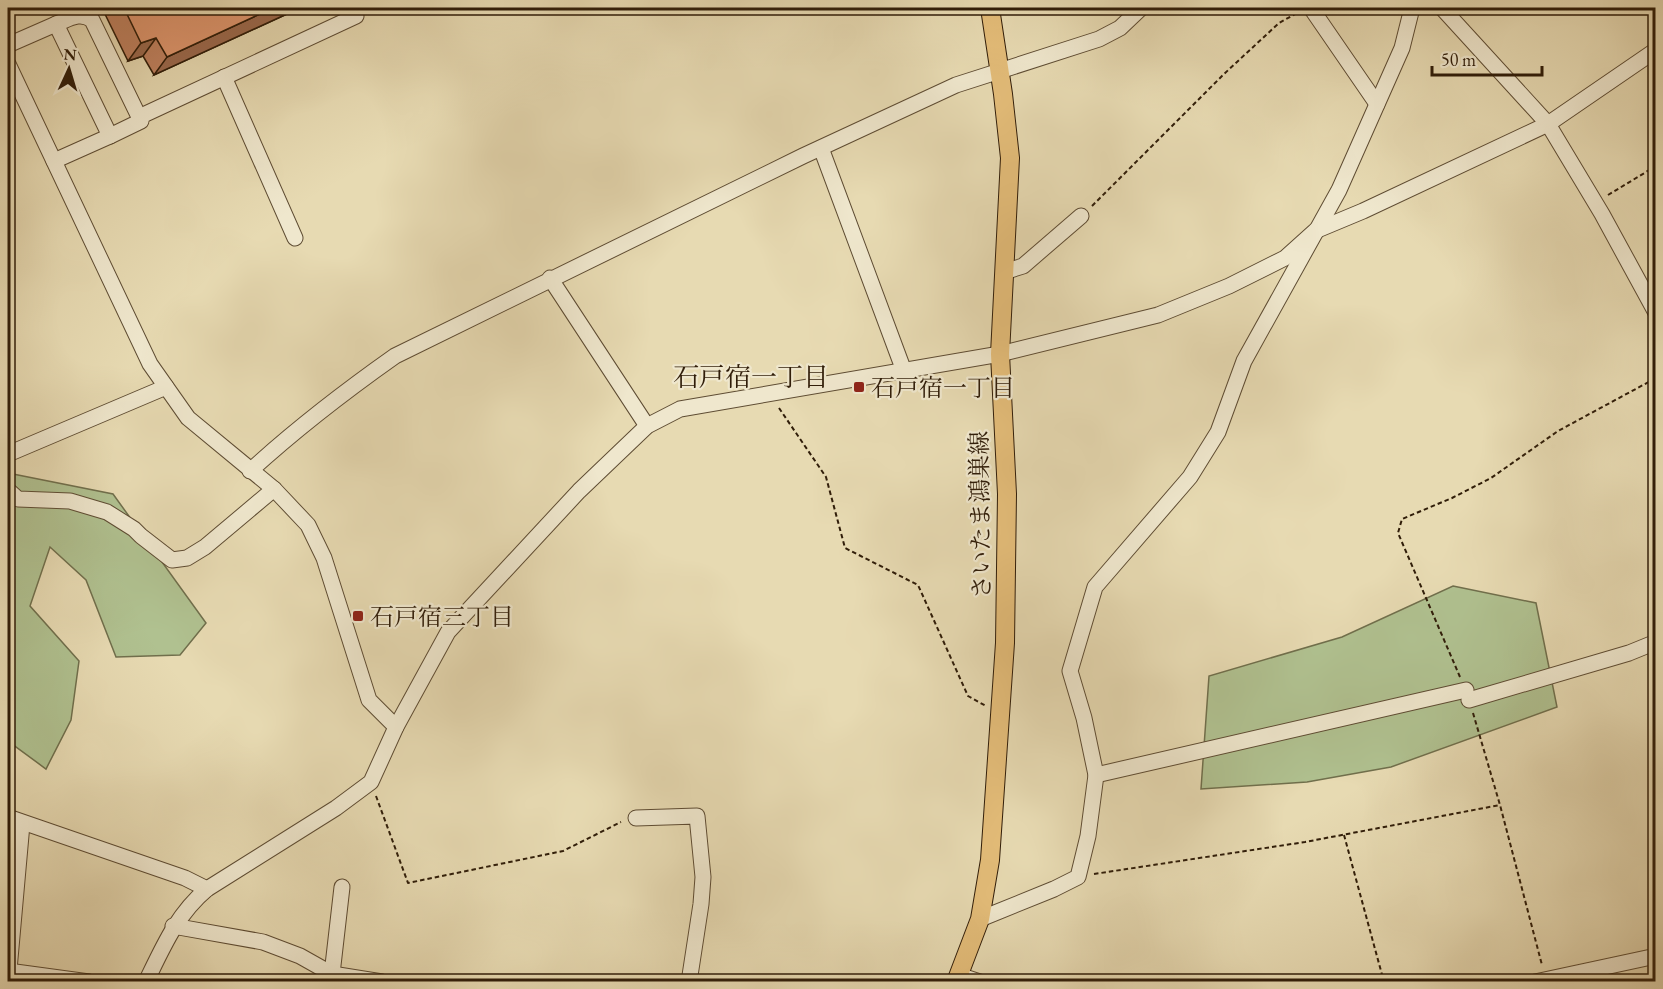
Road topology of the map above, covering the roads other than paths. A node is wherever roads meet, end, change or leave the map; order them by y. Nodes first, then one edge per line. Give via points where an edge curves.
1 (352, 8) edge
2 (990, 8) edge
3 (1141, 8) edge
4 (1413, 8) edge
5 (1442, 8) edge
6 (1304, 10) edge
7 (56, 24) junction
8 (8, 45) edge
9 (1656, 50) edge
10 (8, 64) edge
11 (1000, 72) junction
12 (224, 77) junction
13 (1377, 104) junction
14 (139, 117) junction
15 (1548, 124) junction
16 (110, 136) junction
17 (820, 148) junction
18 (54, 161) junction
19 (1081, 216) road end
20 (1315, 231) junction
21 (295, 238) dead end
22 (1004, 272) junction
23 (550, 278) junction
24 (1656, 314) edge
25 (1000, 354) junction
26 (904, 371) junction
27 (166, 387) junction
28 (647, 426) junction
29 (8, 454) edge
30 (250, 471) junction
31 (274, 489) junction
32 (8, 490) edge
33 (1656, 642) edge
34 (396, 727) junction
35 (1096, 775) junction
36 (8, 817) edge
37 (636, 818) road end
38 (22, 824) junction
39 (342, 887) dead end
40 (207, 889) junction
41 (980, 919) junction
42 (173, 926) junction
43 (1656, 956) edge
44 (8, 974) edge
45 (332, 974) junction
46 (1589, 976) edge
47 (958, 978) edge
48 (1540, 980) edge
49 (89, 981) edge
50 (146, 981) edge
51 (382, 981) edge
52 (689, 981) edge
53 (980, 981) edge

1 - 12 street via 356,16
2 - 11 main road, さいたま鴻巣線
3 - 11 street via 1120,28 1099,39
4 - 13 street via 1402,48
5 - 15 street
6 - 13 street
7 - 8 street
7 - 14 street via 77,16 92,20
7 - 16 street
9 - 15 street
10 - 18 street
11 - 17 street via 956,84
11 - 22 main road, さいたま鴻巣線 via 1010,158
12 - 14 street
12 - 21 street
13 - 20 street via 1339,190
14 - 16 street via 141,121
15 - 20 street
15 - 24 street
16 - 18 street
17 - 23 street
17 - 26 street
18 - 27 street via 150,364
19 - 22 street via 1023,266
20 - 25 street via 1285,258 1158,315
20 - 35 street via 1244,361 1218,432 1190,477 1095,587 1070,671
22 - 25 main road, さいたま鴻巣線
23 - 28 street
23 - 30 street via 394,356 331,401
25 - 26 street
25 - 41 main road, さいたま鴻巣線 via 1007,494 1005,643 990,860
26 - 28 street via 680,409
27 - 29 street
27 - 30 street via 188,418
28 - 34 street via 579,491 448,632
30 - 31 street
31 - 32 street via 205,547 187,558 172,560 107,512 70,501 18,499
31 - 34 street via 308,525 324,558 369,700
33 - 35 street via 1629,653 1468,695
34 - 40 street via 371,782
35 - 41 street via 1088,836 1077,877
36 - 38 street
37 - 52 street via 697,816 703,877
38 - 40 street via 185,878
38 - 44 street
39 - 45 street
40 - 42 street
41 - 47 main road, さいたま鴻巣線
42 - 45 street via 263,942
42 - 50 street
43 - 46 street
44 - 49 street
45 - 51 street
46 - 48 street
47 - 53 street

